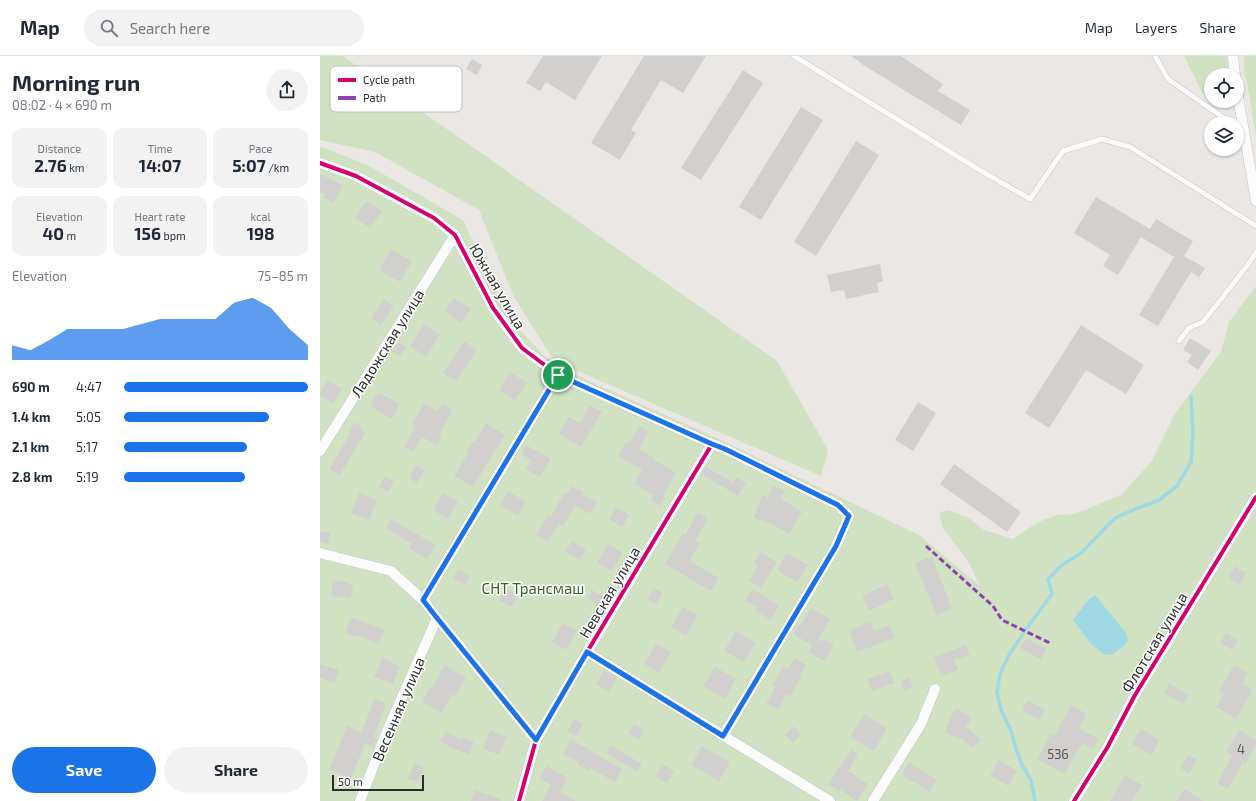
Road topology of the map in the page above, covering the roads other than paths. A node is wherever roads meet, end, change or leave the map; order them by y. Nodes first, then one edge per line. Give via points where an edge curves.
1 (794, 56) edge
2 (1155, 56) edge
3 (1233, 56) edge
4 (1234, 68) edge
5 (1221, 116) edge
6 (1244, 145) edge
7 (320, 163) edge
8 (1256, 201) edge
9 (1256, 226) edge
10 (455, 235) junction
11 (1256, 252) edge
12 (1179, 341) dead end
13 (558, 375) junction
14 (712, 444) junction
15 (320, 451) edge
16 (1256, 497) edge
17 (320, 553) edge
18 (423, 600) junction
19 (437, 618) junction
20 (587, 652) junction
21 (935, 689) dead end
22 (723, 736) junction
23 (536, 740) junction
24 (360, 801) edge
25 (518, 801) edge
26 (830, 801) edge
27 (873, 801) edge
28 (1074, 801) edge

1 - 9 lane via 1030,199 1063,151 1102,139 1130,147
2 - 5 lane via 1168,78
3 - 4 street
6 - 8 street
7 - 10 street, Южная улица via 356,176 434,218
10 - 13 street, Южная улица via 493,308 522,348
10 - 15 street, Ладожская улица
11 - 12 lane via 1203,322 1189,328
13 - 14 street, Южная улица
13 - 18 street
14 - 20 street, Невская улица
14 - 22 street, Южная улица via 838,505 849,516 836,546
16 - 28 street, Флотская улица via 1135,695 1107,748
17 - 18 street via 391,571
18 - 19 street
19 - 23 street
19 - 24 street, Весенняя улица via 387,730
20 - 22 street
20 - 23 street, Невская улица
21 - 27 street via 921,724
22 - 26 street
23 - 25 street, Невская улица

